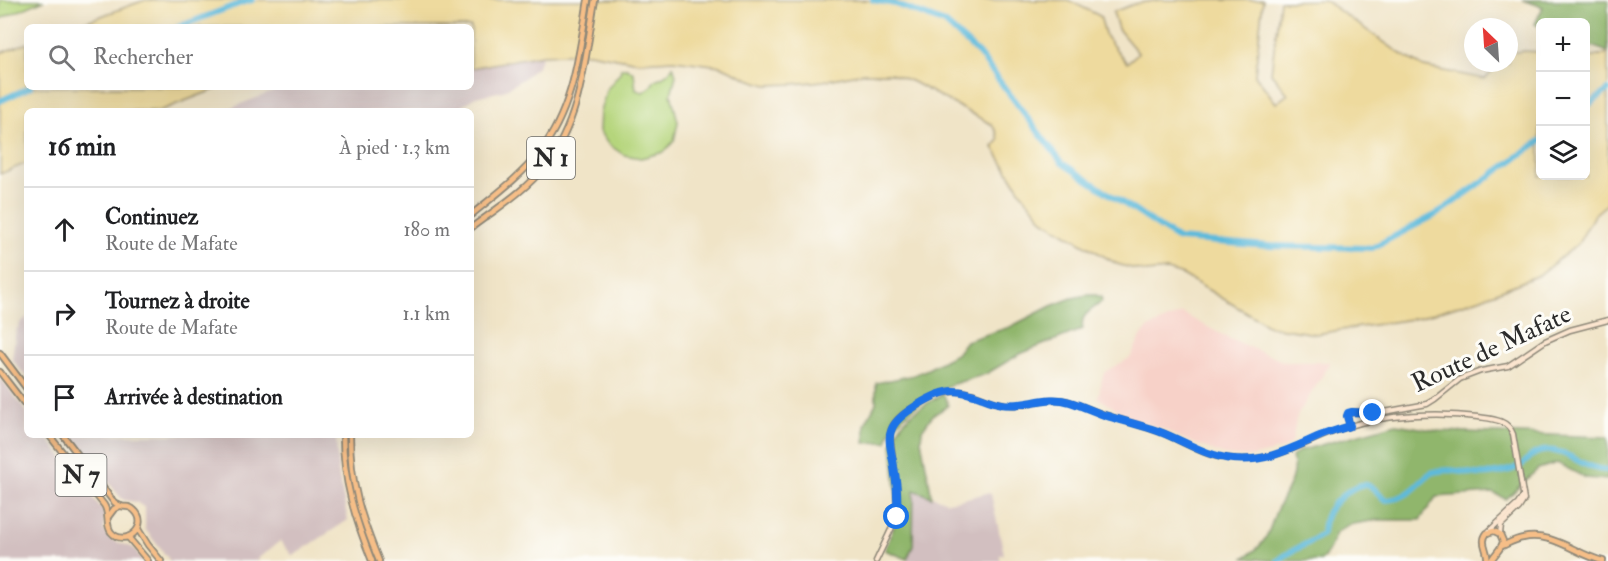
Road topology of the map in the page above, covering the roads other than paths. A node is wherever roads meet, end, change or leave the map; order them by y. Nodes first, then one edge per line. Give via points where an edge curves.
1 (588, 0) edge
2 (595, 0) edge
3 (474, 213) edge
4 (474, 226) edge
5 (1608, 320) edge
6 (0, 353) edge
7 (0, 372) edge
8 (24, 385) edge
9 (24, 403) edge
10 (1350, 426) junction
11 (51, 438) edge
12 (65, 438) edge
13 (343, 438) edge
14 (350, 438) edge
15 (1523, 492) junction
16 (120, 506) junction
17 (108, 517) junction
18 (138, 529) junction
19 (1487, 533) junction
20 (1501, 536) junction
21 (128, 537) junction
22 (1517, 540) junction
23 (1501, 547) junction
24 (1487, 549) junction
25 (147, 561) edge
26 (161, 561) edge
27 (372, 561) edge
28 (379, 561) edge
29 (876, 561) edge
30 (1489, 561) edge
31 (1603, 561) edge

1 - 3 main road, N 1 via 576,70 554,131 512,181
2 - 4 main road, N 1 via 567,130 533,179
5 - 10 main road, Route de Mafate via 1545,341 1508,366 1460,379 1427,404 1379,413 1352,412 1347,416
6 - 8 main road
7 - 9 main road
10 - 15 main road via 1427,414 1500,421 1514,438
10 - 29 main road, Route de Mafate via 1270,457 1235,459 1214,456 1153,429 1061,400 1014,405 948,391 906,412 890,431 897,517
11 - 17 main road, N 7 via 103,502
12 - 16 main road, N 7
13 - 27 main road via 348,492
14 - 28 main road via 354,489
15 - 19 main road via 1518,504
15 - 20 main road via 1522,504 1500,526
16 - 17 main road
16 - 18 main road via 136,512 140,519
17 - 21 main road via 112,533
18 - 21 main road
18 - 26 main road
19 - 20 main road via 1494,531
19 - 24 main road
20 - 22 main road
20 - 23 main road
21 - 25 main road
22 - 23 main road
22 - 31 main road via 1548,538
23 - 24 main road
23 - 30 main road
24 - 30 main road

